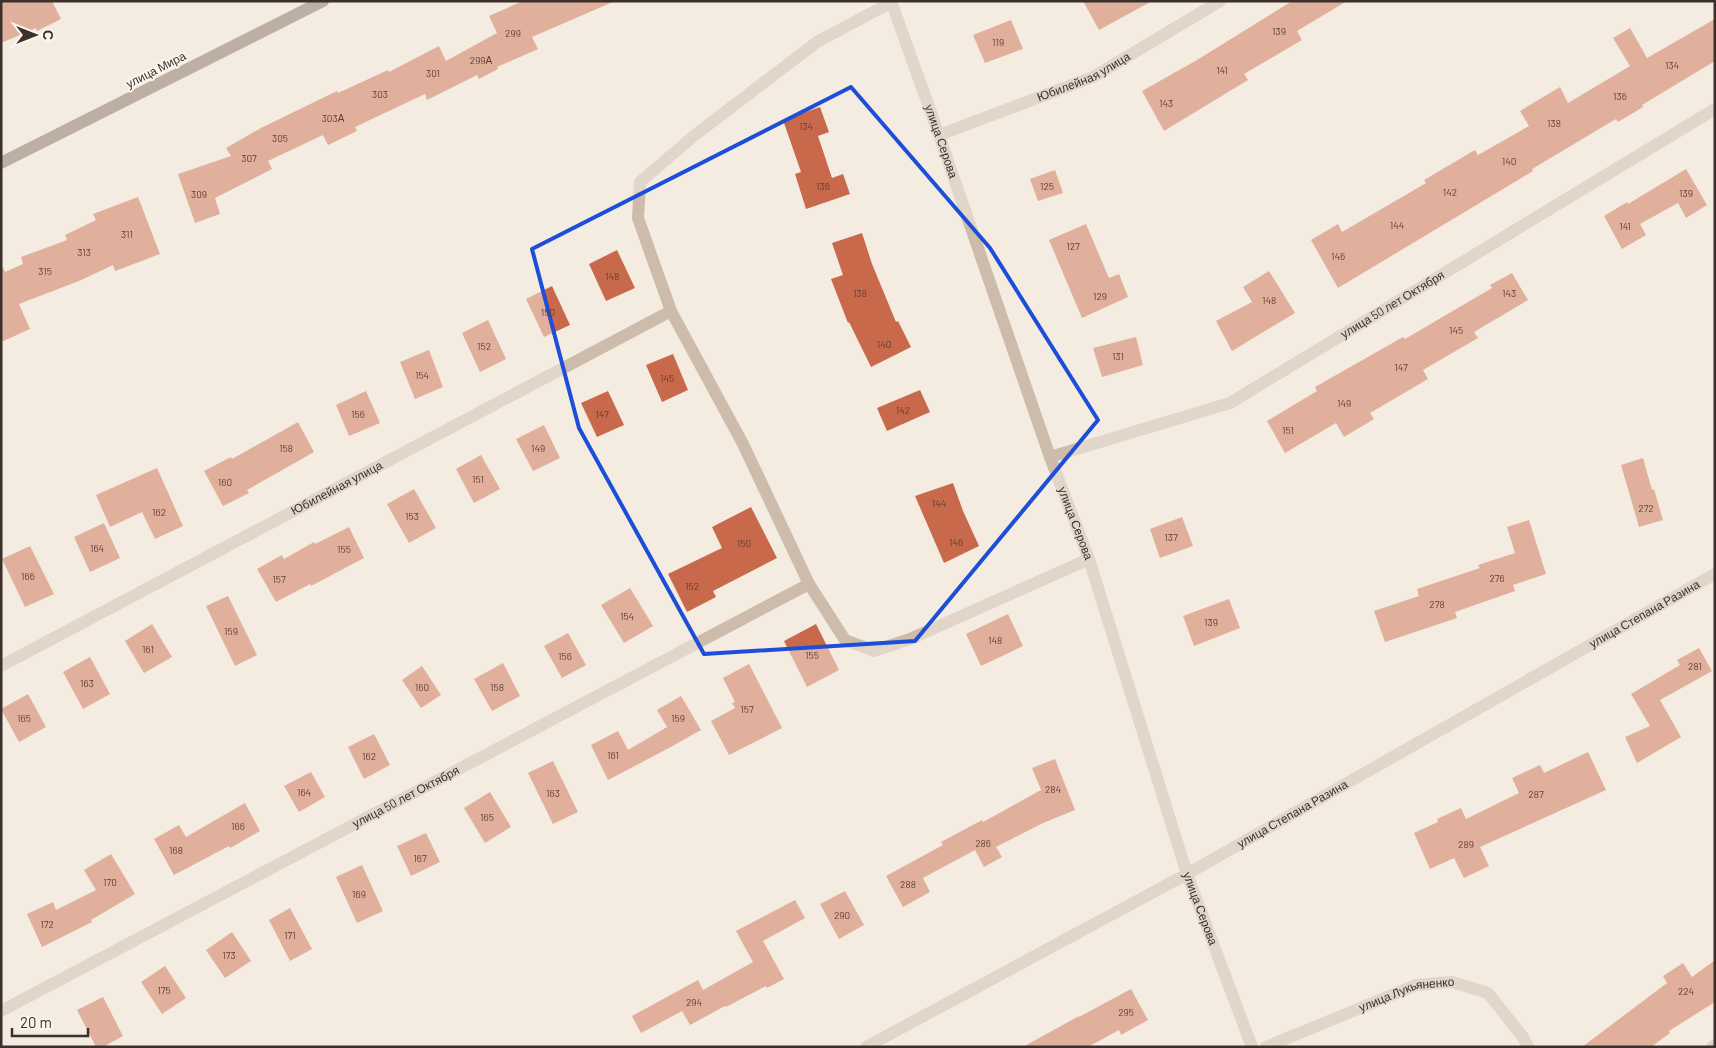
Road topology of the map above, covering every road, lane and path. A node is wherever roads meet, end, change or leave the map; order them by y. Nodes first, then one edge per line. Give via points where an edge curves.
1 (323, 1) edge
2 (1220, 1) edge
3 (891, 2) edge
4 (1715, 109) edge
5 (939, 135) junction
6 (1, 163) edge
7 (671, 310) junction
8 (1050, 457) junction
9 (1089, 559) junction
10 (1715, 574) edge
11 (809, 584) junction
12 (1, 666) edge
13 (1186, 874) junction
14 (1, 1011) edge
15 (866, 1047) edge
16 (1252, 1047) edge
17 (1266, 1047) edge
18 (1528, 1047) edge

1 - 6 main road, улица Мира
2 - 5 street, Юбилейная улица via 1093,77
3 - 5 street, улица Серова
3 - 7 street via 817,42 695,135 640,182 638,218
4 - 8 street, улица 50 лет Октября via 1230,403
5 - 8 street, улица Серова
7 - 11 street via 743,444
7 - 12 street, Юбилейная улица
8 - 9 street, улица Серова
9 - 11 street via 910,639 874,651 845,640
9 - 13 street, улица Серова
10 - 13 street, улица Степана Разина
11 - 14 street, улица 50 лет Октября
13 - 15 street, улица Степана Разина
13 - 16 street, улица Серова
17 - 18 street, улица Лукьяненко via 1416,985 1452,982 1488,993

